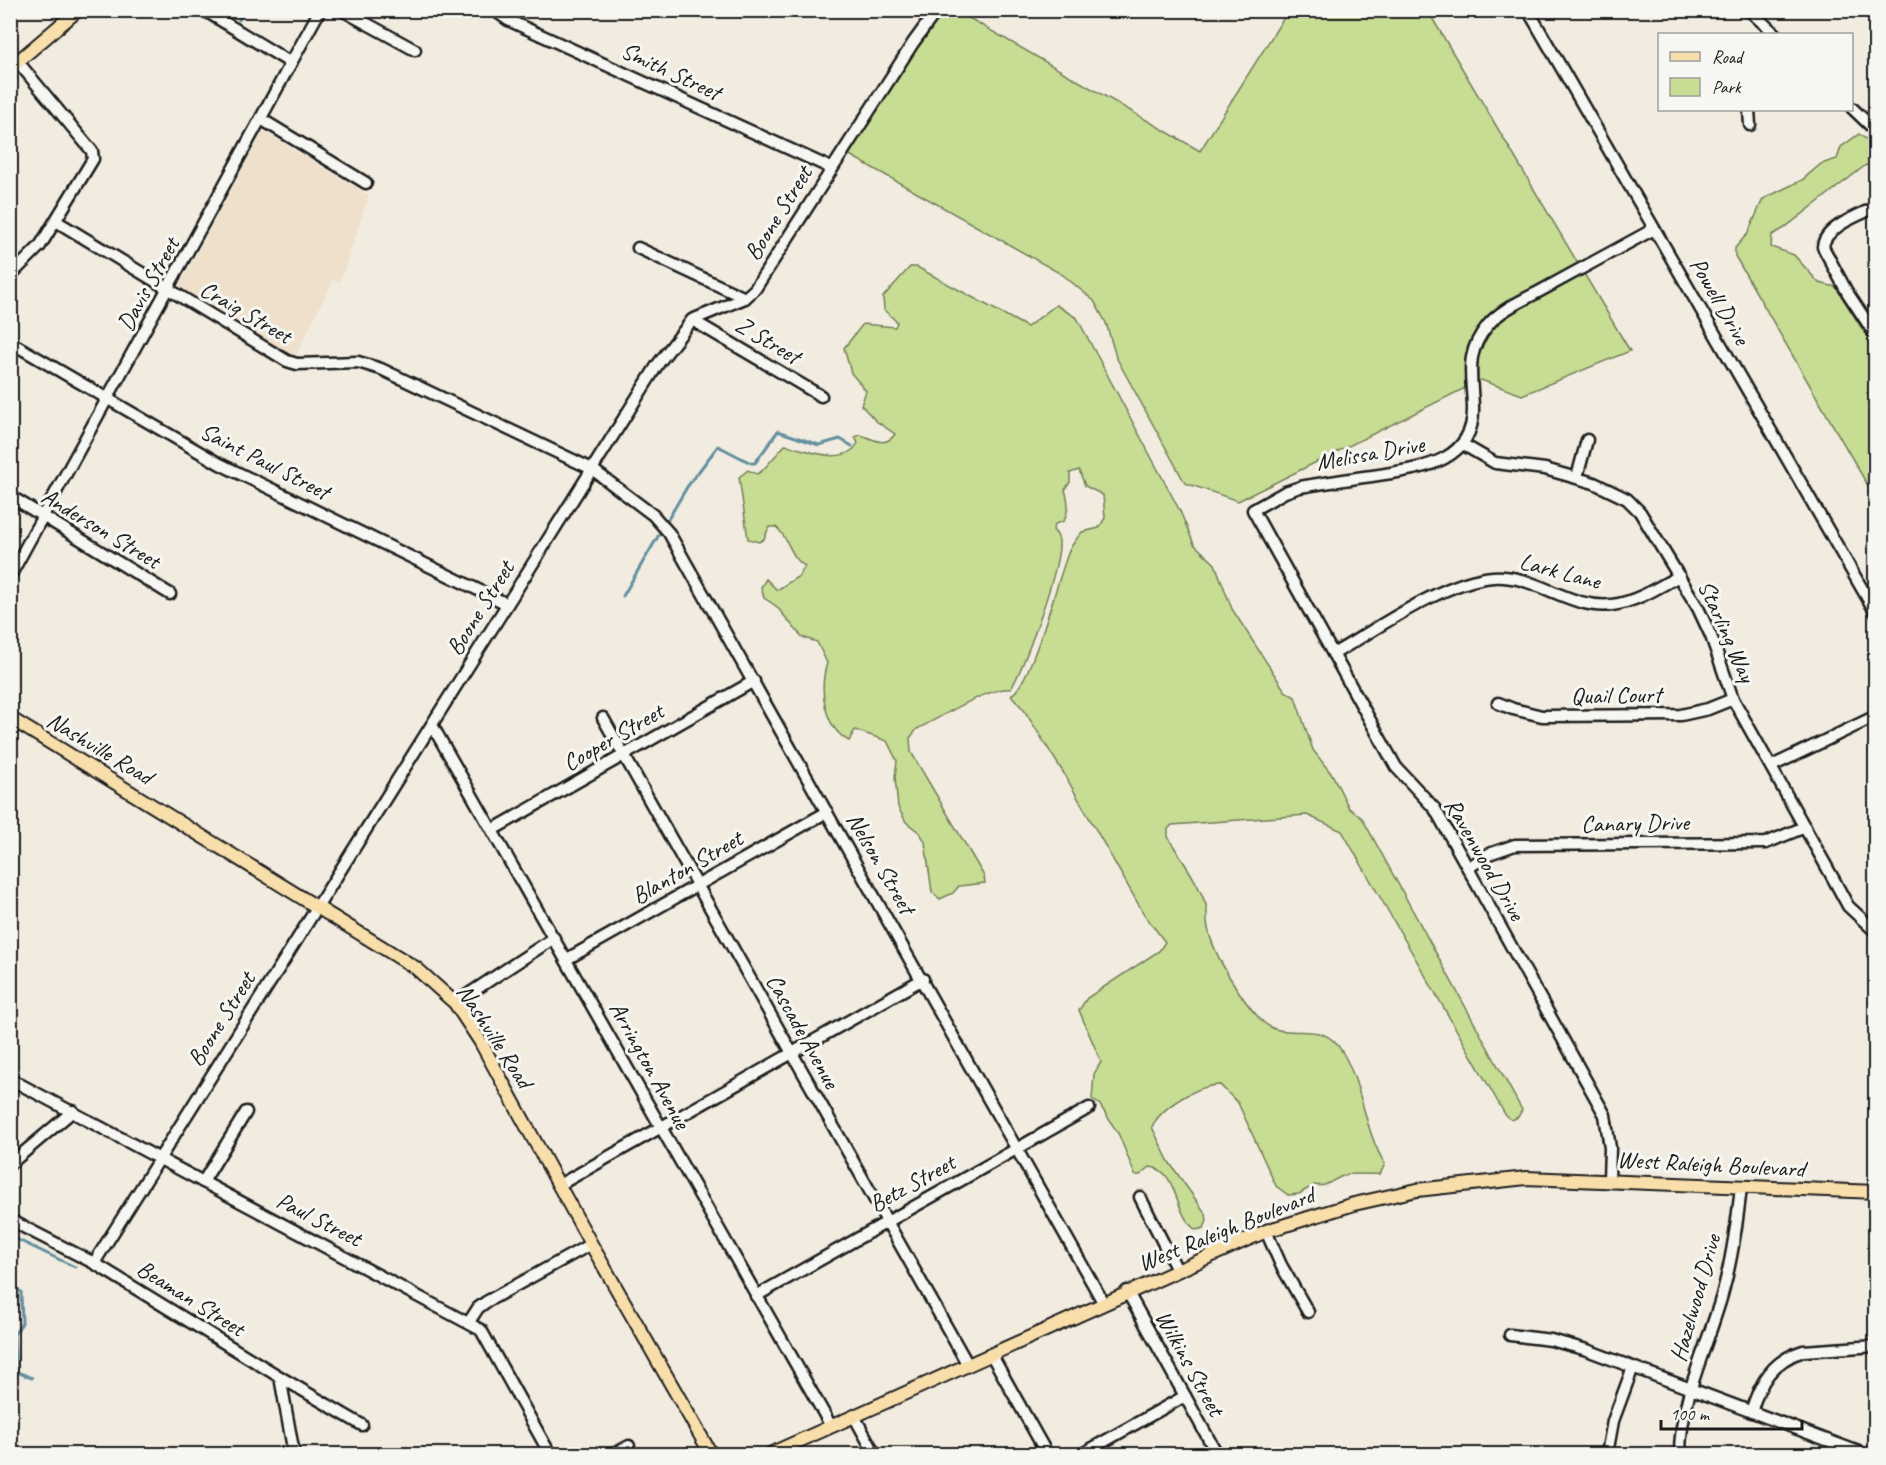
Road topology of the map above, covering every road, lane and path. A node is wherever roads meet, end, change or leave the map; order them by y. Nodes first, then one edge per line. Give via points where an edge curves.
1 (78, 10) edge
2 (204, 10) edge
3 (320, 10) edge
4 (342, 10) edge
5 (494, 10) edge
6 (938, 10) edge
7 (1528, 10) edge
8 (1749, 10) edge
9 (1774, 33) edge
10 (415, 50) dead end
11 (291, 63) junction
12 (14, 65) edge
13 (1853, 110) edge
14 (1749, 111) edge
15 (261, 119) junction
16 (1750, 125) dead end
17 (1875, 131) edge
18 (831, 168) junction
19 (366, 183) dead end
20 (1875, 207) edge
21 (56, 221) junction
22 (1654, 229) junction
23 (638, 248) dead end
24 (10, 276) edge
25 (168, 291) junction
26 (745, 298) junction
27 (692, 320) junction
28 (1875, 336) edge
29 (10, 342) edge
30 (821, 396) dead end
31 (107, 400) junction
32 (1587, 440) dead end
33 (1462, 444) junction
34 (592, 469) junction
35 (1577, 477) junction
36 (10, 496) edge
37 (1253, 510) joint
38 (43, 517) junction
39 (10, 576) edge
40 (1680, 576) junction
41 (170, 594) dead end
42 (507, 604) junction
43 (1875, 614) edge
44 (1333, 654) junction
45 (753, 681) junction
46 (1733, 699) junction
47 (1498, 703) dead end
48 (1875, 716) edge
49 (603, 718) dead end
50 (12, 721) edge
51 (432, 725) junction
52 (625, 755) junction
53 (1772, 766) junction
54 (827, 812) junction
55 (1805, 827) junction
56 (494, 829) junction
57 (1468, 868) junction
58 (697, 886) junction
59 (317, 905) junction
60 (1875, 932) edge
61 (554, 938) junction
62 (567, 959) junction
63 (923, 979) junction
64 (455, 1003) junction
65 (792, 1053) junction
66 (10, 1079) edge
67 (1089, 1108) dead end
68 (73, 1112) junction
69 (246, 1112) dead end
70 (661, 1127) junction
71 (1017, 1148) junction
72 (158, 1159) junction
73 (10, 1164) edge
74 (1609, 1180) junction
75 (203, 1182) junction
76 (559, 1185) junction
77 (1741, 1187) junction
78 (1875, 1192) edge
79 (1140, 1197) dead end
80 (10, 1220) edge
81 (886, 1222) junction
82 (1266, 1231) junction
83 (591, 1244) junction
84 (94, 1263) junction
85 (1177, 1270) junction
86 (1127, 1291) junction
87 (756, 1296) junction
88 (1104, 1302) junction
89 (1308, 1312) dead end
90 (469, 1322) junction
91 (1510, 1335) dead end
92 (1875, 1346) edge
93 (991, 1354) junction
94 (968, 1365) junction
95 (1633, 1367) junction
96 (280, 1377) junction
97 (1691, 1389) junction
98 (1185, 1396) junction
99 (1751, 1412) junction
100 (854, 1416) junction
101 (362, 1425) dead end
102 (831, 1426) junction
103 (629, 1446) dead end
104 (1846, 1451) edge
105 (294, 1455) edge
106 (550, 1455) edge
107 (614, 1455) edge
108 (711, 1455) edge
109 (770, 1455) edge
110 (875, 1455) edge
111 (1047, 1455) edge
112 (1082, 1455) edge
113 (1217, 1455) edge
114 (1607, 1455) edge
115 (1680, 1455) edge
116 (1864, 1455) edge

1 - 12 main road
2 - 11 street
3 - 11 street, Davis Street
4 - 10 street
5 - 18 street, Smith Street
6 - 18 street, Boone Street
7 - 22 street, Powell Drive
8 - 9 street
11 - 15 street, Davis Street
12 - 21 street via 92,151 88,169
13 - 17 street
14 - 16 street
15 - 19 street
15 - 25 street, Davis Street
18 - 26 street, Boone Street
20 - 28 street via 1834,230 1823,247
21 - 24 street via 26,262
21 - 25 street, Craig Street
22 - 33 street via 1515,305 1488,324 1472,355 1469,372 1473,409
22 - 43 street, Powell Drive
23 - 26 street
25 - 31 street, Davis Street
25 - 34 street, Craig Street via 287,361 370,364
26 - 27 street, Boone Street
27 - 30 street, Z Street
27 - 34 street, Boone Street via 658,364
29 - 31 street, Saint Paul Street
31 - 38 street, Davis Street
31 - 42 street, Saint Paul Street via 220,464
32 - 35 street
33 - 35 street, Starling Way via 1495,463
33 - 37 street, Melissa Drive via 1445,458 1422,468 1300,487
34 - 42 street, Boone Street
34 - 45 street, Nelson Street via 653,515 669,533
35 - 40 street, Starling Way via 1627,499 1654,532
36 - 38 street, Anderson Street
37 - 44 street, Ravenwood Drive
38 - 39 street, Davis Street
38 - 41 street, Anderson Street
40 - 44 street, Lark Lane via 1613,605 1582,602 1530,581 1477,580 1431,598
40 - 46 street, Starling Way via 1711,636
42 - 51 street, Boone Street
44 - 57 street, Ravenwood Drive via 1396,767 1434,809
45 - 52 street, Cooper Street
45 - 54 street, Nelson Street
46 - 47 street, Quail Court via 1681,715 1542,716
46 - 53 street, Starling Way
48 - 53 street
49 - 52 street, Cascade Avenue
50 - 59 main road, Nashville Road
51 - 56 street, Arrington Avenue
51 - 59 street, Boone Street
52 - 56 street, Cooper Street
52 - 58 street, Cascade Avenue
53 - 55 street, Starling Way
54 - 58 street, Blanton Street
54 - 63 street, Nelson Street
55 - 57 street, Canary Drive via 1766,843 1515,845 1489,854
55 - 60 street, Starling Way via 1848,906
56 - 61 street, Arrington Avenue
57 - 74 street, Ravenwood Drive via 1605,1115 1611,1148
58 - 62 street, Blanton Street
58 - 65 street, Cascade Avenue
59 - 64 main road, Nashville Road via 416,968
59 - 72 street, Boone Street
61 - 62 street, Arrington Avenue
61 - 64 street
62 - 70 street, Arrington Avenue
63 - 65 street
63 - 71 street, Nelson Street
64 - 76 main road, Nashville Road
65 - 70 street
65 - 81 street, Cascade Avenue
66 - 68 street, Paul Street
67 - 71 street, Betz Street
68 - 72 street, Paul Street
68 - 73 street
69 - 75 street
70 - 76 street
70 - 87 street, Arrington Avenue
71 - 81 street, Betz Street
71 - 88 street, Nelson Street
72 - 75 street, Paul Street
72 - 84 street, Boone Street
74 - 77 main road, West Raleigh Boulevard
74 - 82 main road, West Raleigh Boulevard via 1526,1178 1436,1187 1354,1204
75 - 90 street, Paul Street
76 - 83 main road, Nashville Road
77 - 78 main road, West Raleigh Boulevard
77 - 97 street, Hazelwood Drive via 1735,1239 1722,1296
79 - 85 street
80 - 84 street, Beaman Street
81 - 87 street, Betz Street
81 - 94 street, Cascade Avenue
82 - 85 main road, West Raleigh Boulevard
82 - 89 street
83 - 90 street via 486,1302
83 - 108 main road, Nashville Road
84 - 96 street, Beaman Street
85 - 86 main road, West Raleigh Boulevard
86 - 88 main road, West Raleigh Boulevard
86 - 98 street, Wilkins Street
87 - 102 street, Arrington Avenue
88 - 93 main road, West Raleigh Boulevard
90 - 106 street, Paul Street via 488,1340
91 - 95 street via 1570,1344
92 - 99 street via 1791,1355 1762,1381
93 - 94 main road, West Raleigh Boulevard
93 - 111 street
94 - 100 main road, West Raleigh Boulevard
95 - 97 street
95 - 114 street via 1611,1428
96 - 101 street, Beaman Street
96 - 105 street
97 - 99 street
97 - 115 street, Hazelwood Drive
98 - 112 street
98 - 113 street, Wilkins Street
99 - 104 street
100 - 102 main road, West Raleigh Boulevard
100 - 110 street
102 - 109 main road, West Raleigh Boulevard
103 - 107 street
104 - 116 street

